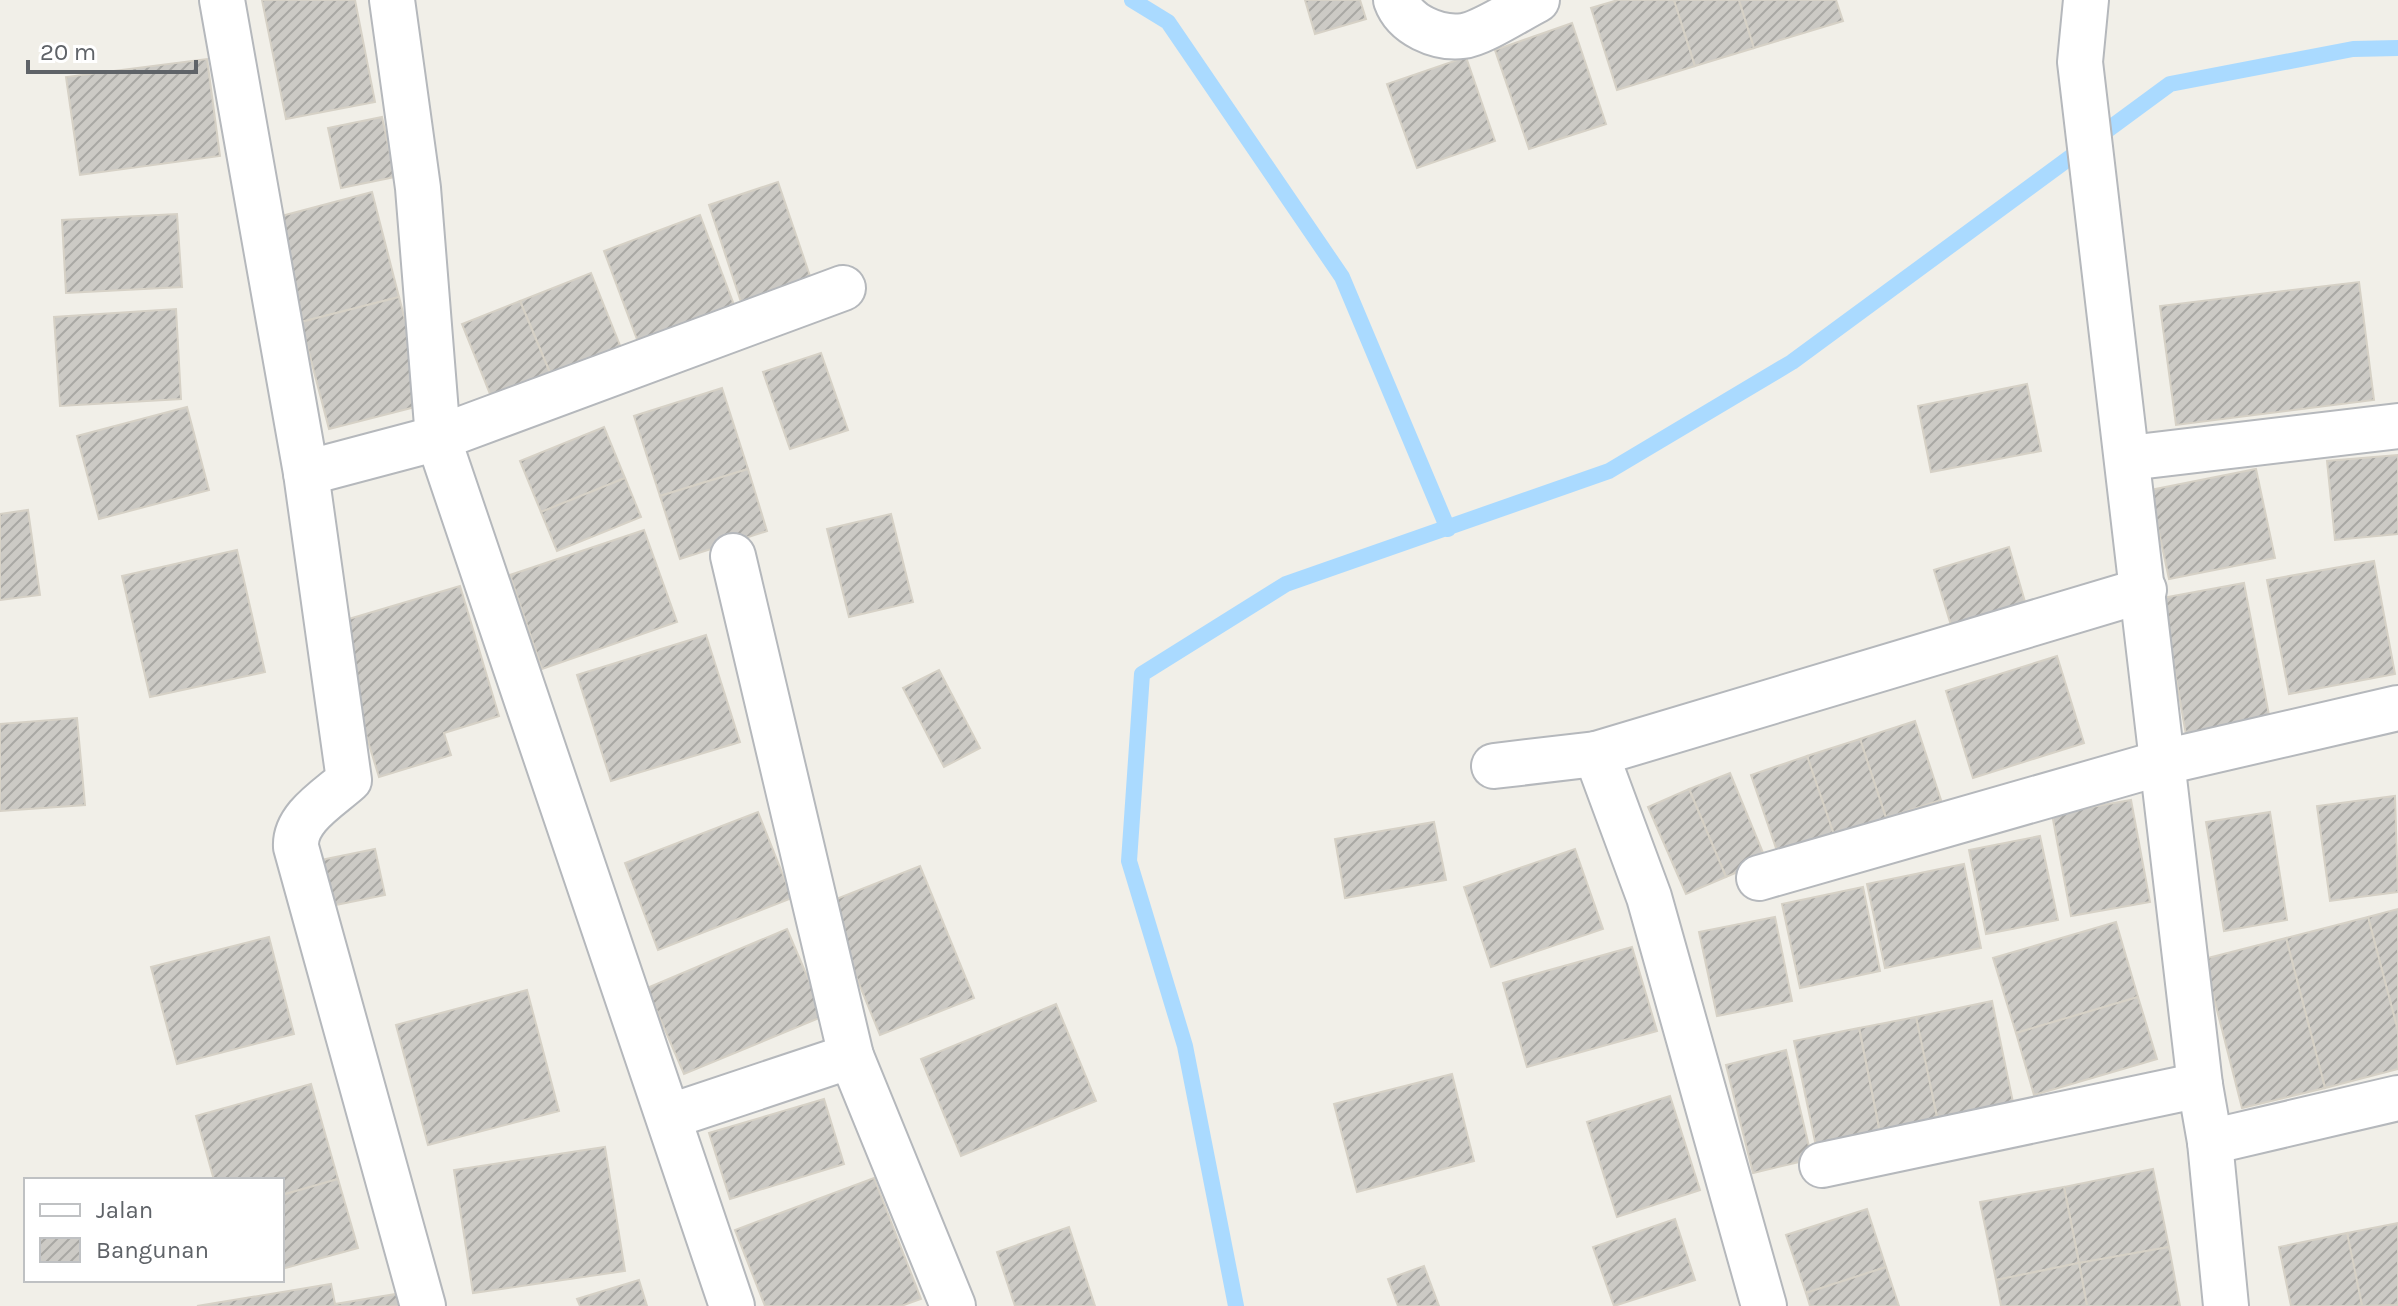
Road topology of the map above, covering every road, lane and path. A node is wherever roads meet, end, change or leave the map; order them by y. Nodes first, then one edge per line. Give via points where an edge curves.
1 (222, 0) edge
2 (392, 0) edge
3 (1396, 0) edge
4 (1537, 0) edge
5 (2086, 0) edge
6 (843, 288) dead end
7 (2398, 426) edge
8 (438, 438) junction
9 (2129, 458) junction
10 (306, 473) junction
11 (733, 556) dead end
12 (2144, 590) junction
13 (2398, 708) edge
14 (1596, 754) junction
15 (2164, 762) junction
16 (1494, 766) dead end
17 (1759, 878) dead end
18 (851, 1056) junction
19 (2200, 1085) junction
20 (2398, 1098) edge
21 (671, 1116) junction
22 (2210, 1142) junction
23 (1822, 1165) dead end
24 (423, 1306) edge
25 (732, 1306) edge
26 (953, 1306) edge
27 (1764, 1306) edge
28 (2226, 1306) edge

1 - 10 street
2 - 8 street via 418,188
3 - 4 street via 1426,32 1464,36
5 - 9 street via 2080,62
6 - 8 street
7 - 9 street
8 - 10 street
8 - 21 street
9 - 12 street
10 - 24 street via 349,780 301,823 296,847
11 - 18 street
12 - 14 street
12 - 15 street
13 - 15 street
14 - 16 street
14 - 27 street via 1649,897
15 - 17 street
15 - 19 street
18 - 21 street
18 - 26 street
19 - 22 street
19 - 23 street
20 - 22 street
21 - 25 street
22 - 28 street

